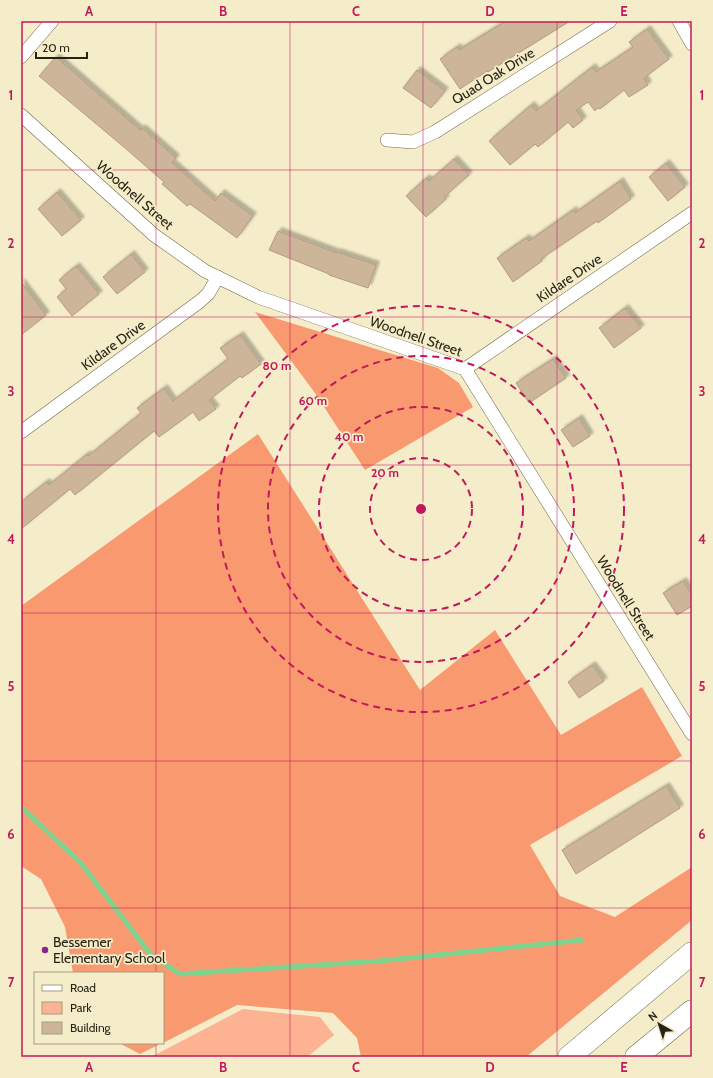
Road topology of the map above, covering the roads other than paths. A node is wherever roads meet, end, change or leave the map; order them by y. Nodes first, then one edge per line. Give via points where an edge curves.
1 (52, 21) edge
2 (610, 21) edge
3 (679, 21) edge
4 (692, 44) edge
5 (21, 57) edge
6 (21, 115) edge
7 (387, 140) dead end
8 (692, 214) edge
9 (218, 277) junction
10 (465, 369) junction
11 (21, 432) edge
12 (692, 734) edge
13 (692, 953) edge
14 (692, 1011) edge
15 (569, 1057) edge
16 (636, 1057) edge

1 - 5 street
2 - 7 street, Quad Oak Drive via 435,132 413,142
3 - 4 street
6 - 9 street, Woodnell Street via 154,235 205,271
8 - 10 street, Kildare Drive
9 - 10 street, Woodnell Street via 258,297
9 - 11 street, Kildare Drive via 208,294 199,302
10 - 12 street, Woodnell Street
13 - 15 highway
14 - 16 highway

